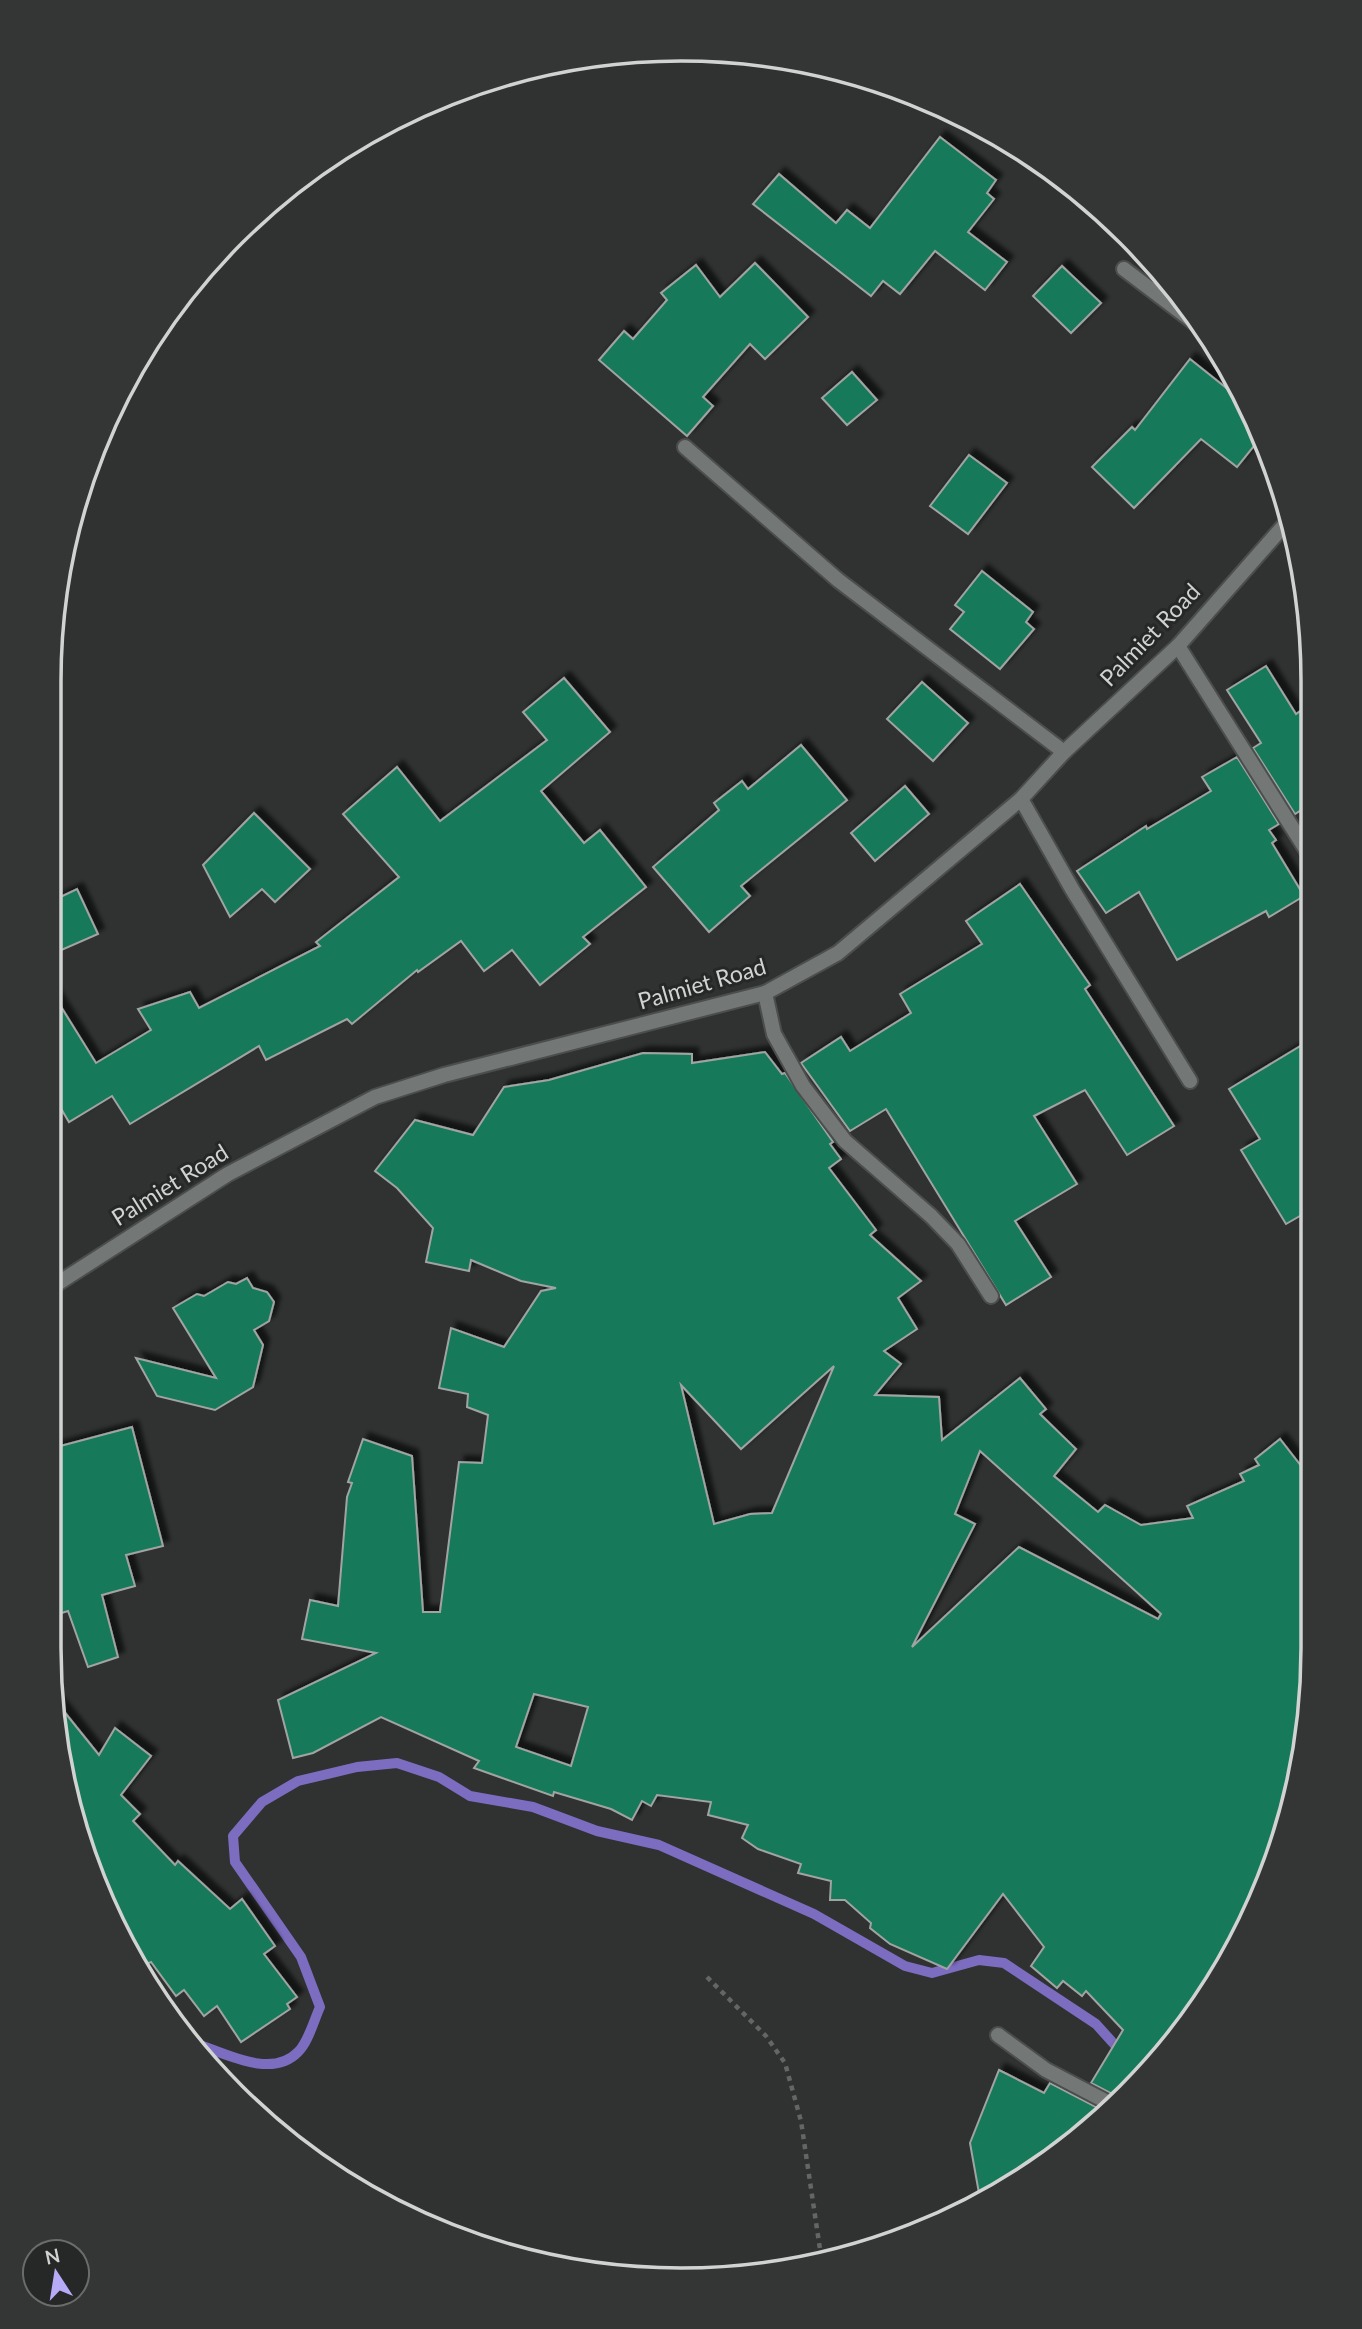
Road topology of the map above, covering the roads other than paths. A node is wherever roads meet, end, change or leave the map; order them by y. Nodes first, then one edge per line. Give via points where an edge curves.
1 (1124, 269) dead end
2 (1176, 309) edge
3 (685, 447) dead end
4 (1282, 528) edge
5 (1178, 646) junction
6 (1064, 752) junction
7 (1021, 799) junction
8 (1301, 842) edge
9 (765, 993) junction
10 (1190, 1081) dead end
11 (61, 1282) edge
12 (991, 1296) dead end
13 (998, 2035) dead end
14 (1104, 2100) edge

1 - 2 street
3 - 6 street via 838,580
4 - 5 street, Palmiet Road
5 - 6 street, Palmiet Road
5 - 8 street
6 - 7 street, Palmiet Road
7 - 9 street, Palmiet Road via 838,953
7 - 10 street
9 - 11 street, Palmiet Road via 444,1074 374,1097 228,1174
9 - 12 street via 774,1034 803,1086 845,1141 958,1244
13 - 14 street via 1046,2070

